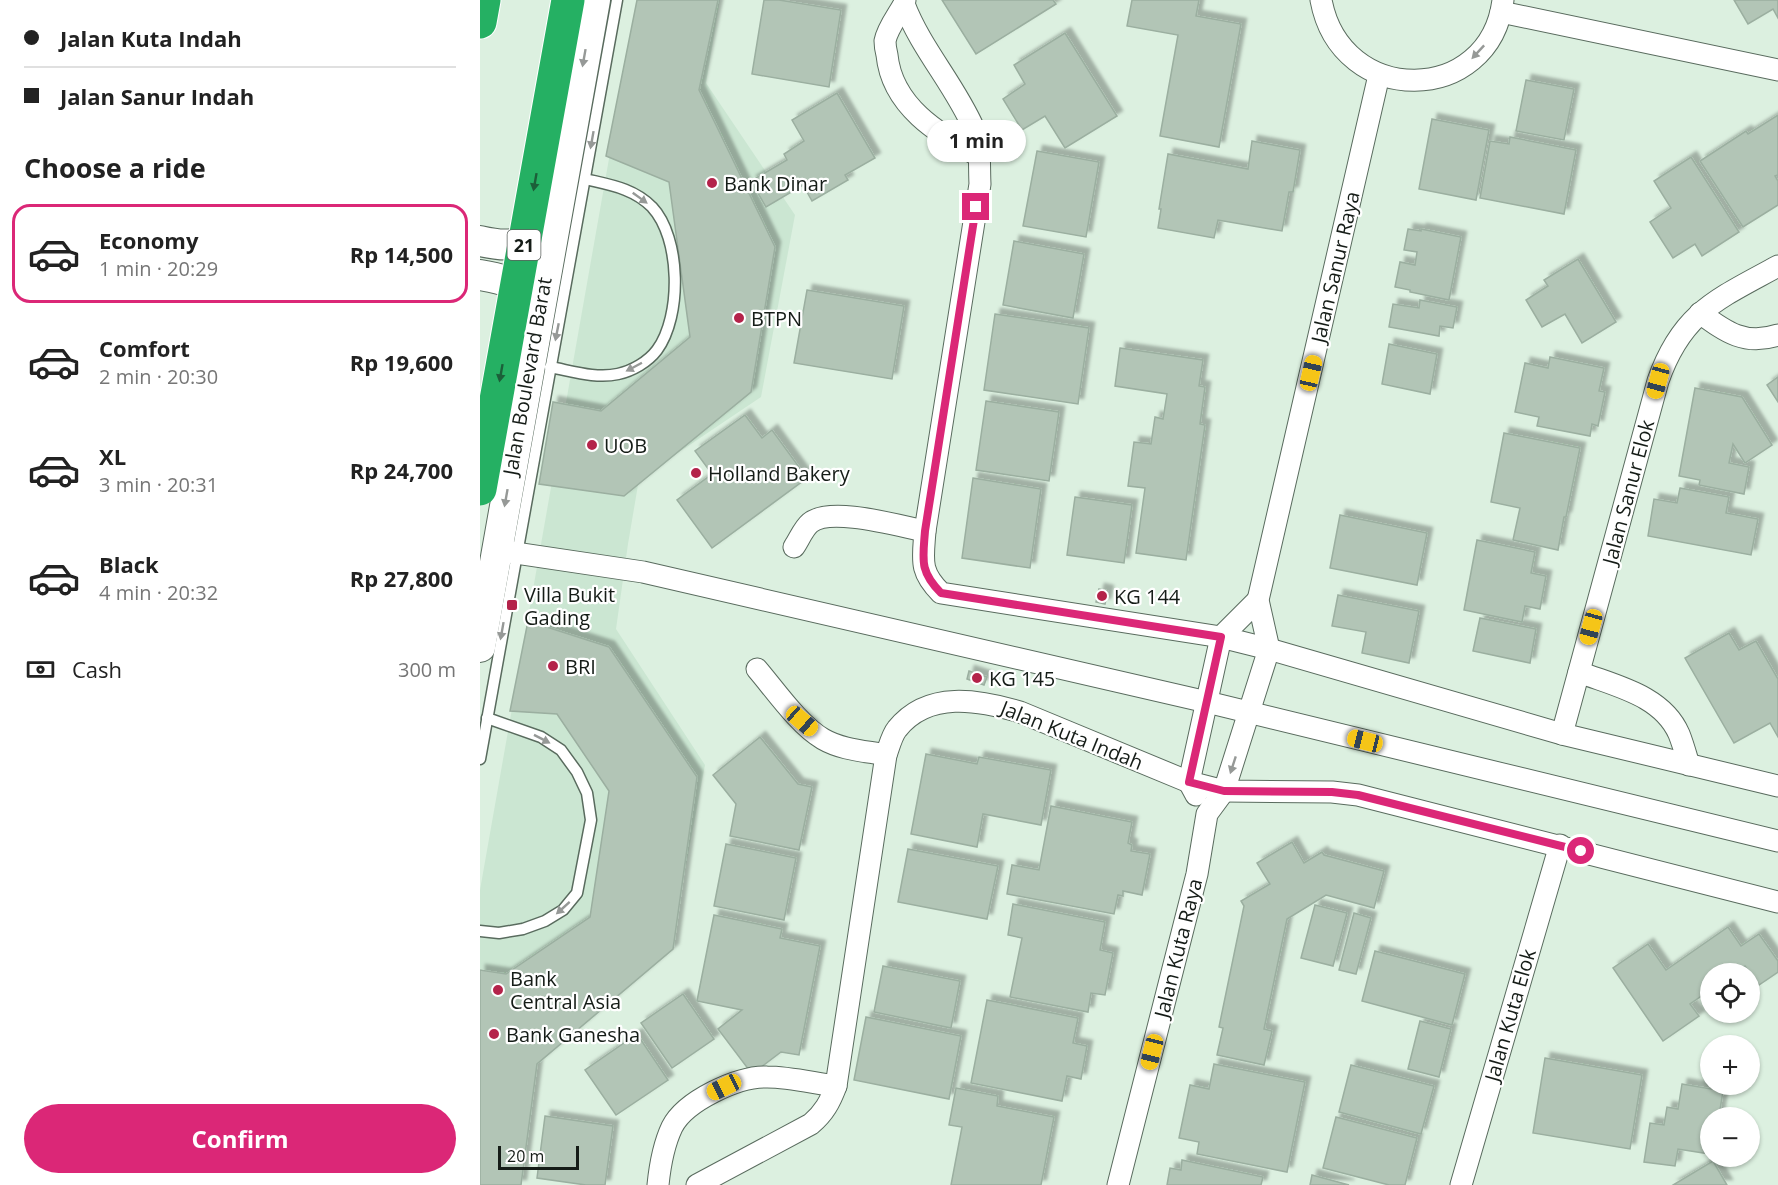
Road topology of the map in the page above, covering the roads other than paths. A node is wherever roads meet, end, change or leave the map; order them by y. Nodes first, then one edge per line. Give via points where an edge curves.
1 (484, 0) edge
2 (568, 0) edge
3 (595, 0) edge
4 (617, 0) edge
5 (1322, 0) edge
6 (904, 2) edge
7 (1502, 6) edge
8 (480, 22) edge
9 (1778, 70) edge
10 (1379, 75) junction
11 (979, 156) junction
12 (585, 179) junction
13 (555, 226) junction
14 (480, 242) edge
15 (1778, 266) edge
16 (480, 275) edge
17 (540, 307) junction
18 (1700, 313) junction
19 (1778, 335) edge
20 (550, 367) junction
21 (480, 489) edge
22 (925, 531) junction
23 (794, 547) dead end
24 (506, 551) junction
25 (1258, 600) junction
26 (1221, 637) junction
27 (480, 647) edge
28 (1269, 649) junction
29 (757, 669) dead end
30 (1579, 672) junction
31 (1207, 702) junction
32 (1250, 713) junction
33 (487, 718) junction
34 (1563, 734) junction
35 (886, 755) junction
36 (480, 759) edge
37 (1689, 765) junction
38 (1189, 782) junction
39 (1778, 786) edge
40 (1224, 791) junction
41 (1207, 814) junction
42 (1778, 842) edge
43 (1560, 845) junction
44 (1778, 902) edge
45 (480, 931) edge
46 (836, 1086) junction
47 (658, 1185) edge
48 (697, 1185) edge
49 (1119, 1185) edge
50 (1461, 1185) edge

1 - 8 highway
2 -> 21 highway, 21, bridge
3 -> 13 main road, Jalan Boulevard Barat
4 -> 12 lane
5 - 10 street via 1325,18 1337,42 1356,62
6 - 11 street via 915,29 975,130
6 - 11 street via 885,41 895,86 928,125
7 - 9 street
7 -> 10 street via 1492,36 1476,56 1455,71 1405,81
10 - 25 street, Jalan Sanur Raya
11 - 22 street via 980,184
12 -> 20 lane
12 -> 20 lane via 624,188 653,208 671,245 672,306 657,351 632,369 598,376
13 - 14 main road via 519,244
13 - 17 main road, Jalan Boulevard Barat
15 - 18 street, Jalan Sanur Elok via 1722,296
16 - 17 main road via 504,279
17 -> 24 main road, Jalan Boulevard Barat
18 - 19 street via 1742,338
18 - 30 street, Jalan Sanur Elok via 1666,356
20 - 24 lane
22 - 23 street via 841,515 823,517 809,524
22 - 26 street via 923,563 928,581 941,593
24 - 27 main road, Jalan Boulevard Barat
24 - 31 street via 643,572
24 -> 33 lane
25 - 26 street
25 - 28 street, Jalan Sanur Raya
26 - 28 street
26 - 31 street
28 - 32 street, Jalan Sanur Raya
28 - 34 street
29 - 35 street via 822,739
30 - 34 street, Jalan Sanur Elok
30 - 37 street via 1651,700 1679,733
31 - 32 street
31 - 38 street
32 -> 40 street, Jalan Kuta Raya
32 - 42 street
33 - 36 lane
33 -> 45 lane via 541,737 561,750 587,793 591,820 577,893 563,910 523,929
34 - 37 street
35 - 38 street, Jalan Kuta Indah via 896,730 911,715 931,705 970,700 1020,712
35 - 46 street, Jalan Kuta Indah
37 - 39 street
38 - 40 street, Jalan Kuta Indah
38 - 41 street
40 - 41 street, Jalan Kuta Raya
40 - 43 street, Jalan Kuta Indah via 1358,795
41 - 49 street, Jalan Kuta Raya via 1197,874
43 - 44 street, Jalan Kuta Indah
43 - 50 street, Jalan Kuta Elok
46 - 47 street via 766,1077 743,1081 705,1096 673,1125 663,1149
46 - 48 street, Jalan Kuta Indah via 825,1112 812,1124

